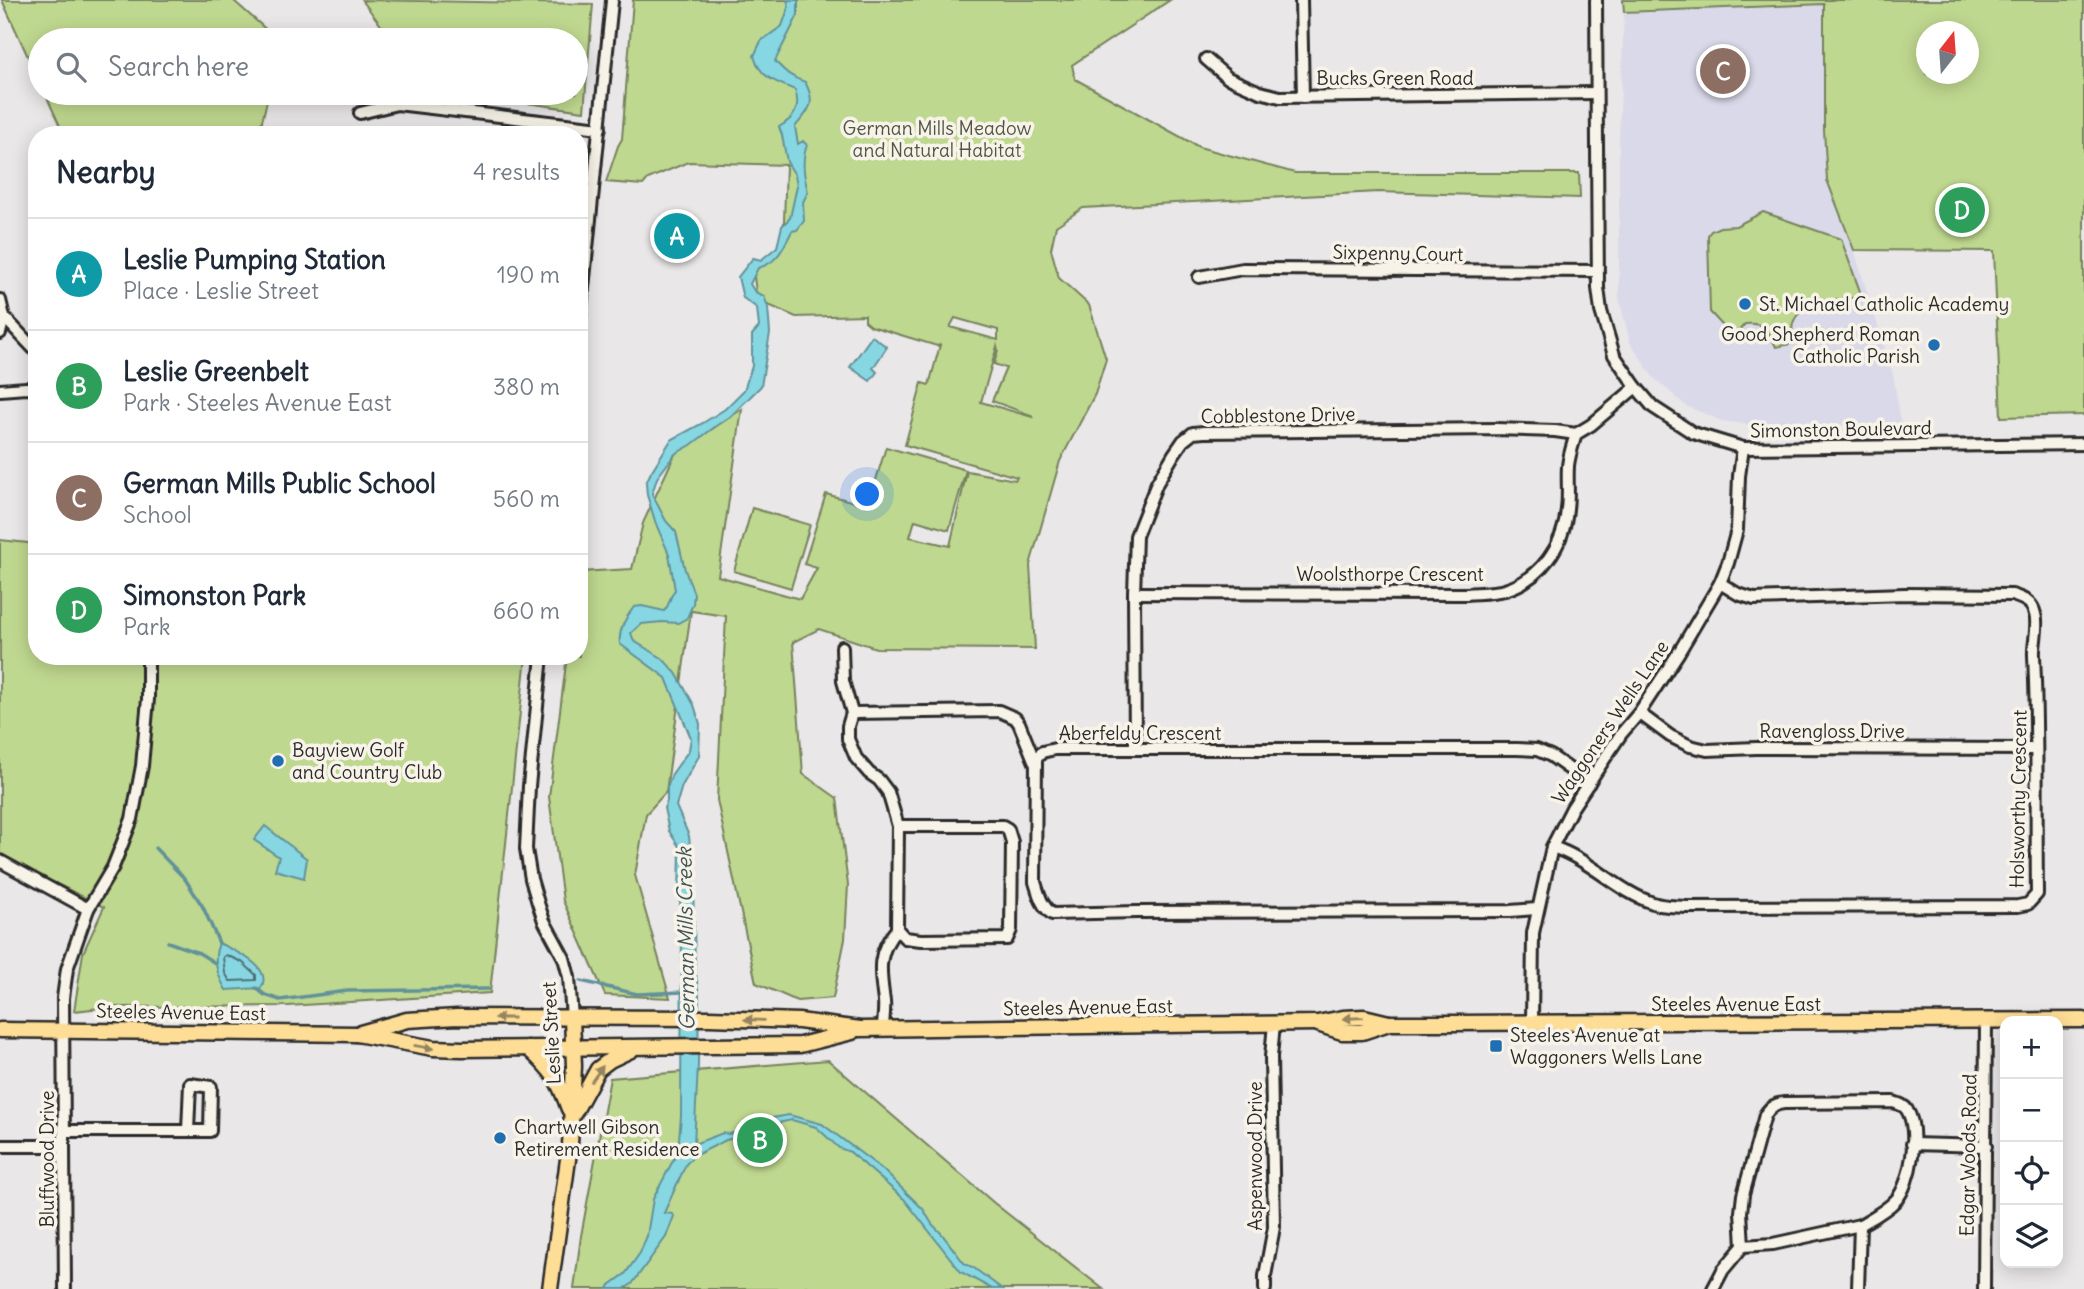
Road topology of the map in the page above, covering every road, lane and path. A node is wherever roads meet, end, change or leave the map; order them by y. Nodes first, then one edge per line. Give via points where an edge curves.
1 (1301, 0) edge
2 (1596, 0) edge
3 (612, 1) edge
4 (1206, 58) dead end
5 (1596, 93) junction
6 (1303, 97) junction
7 (393, 105) edge
8 (405, 105) edge
9 (360, 113) dead end
10 (583, 126) edge
11 (588, 127) edge
12 (600, 128) junction
13 (588, 242) edge
14 (1597, 271) junction
15 (1199, 277) dead end
16 (0, 300) edge
17 (4, 317) junction
18 (0, 334) edge
19 (28, 342) edge
20 (1636, 387) junction
21 (28, 388) edge
22 (0, 390) edge
23 (1576, 434) junction
24 (2084, 444) edge
25 (1744, 449) junction
26 (1720, 583) junction
27 (1134, 593) junction
28 (842, 647) dead end
29 (148, 665) edge
30 (540, 665) edge
31 (852, 713) junction
32 (1639, 713) junction
33 (1135, 748) junction
34 (2035, 749) junction
35 (1036, 765) junction
36 (1589, 783) junction
37 (898, 826) junction
38 (1552, 847) junction
39 (0, 861) edge
40 (88, 909) junction
41 (1537, 909) junction
42 (897, 929) junction
43 (572, 1018) junction
44 (2084, 1020) edge
45 (1986, 1021) junction
46 (1274, 1023) junction
47 (1532, 1023) junction
48 (860, 1029) junction
49 (883, 1029) junction
50 (64, 1030) junction
51 (1, 1031) edge
52 (357, 1034) junction
53 (573, 1047) junction
54 (637, 1047) junction
55 (528, 1048) junction
56 (572, 1117) junction
57 (64, 1130) junction
58 (188, 1130) dead end
59 (1912, 1144) junction
60 (0, 1146) edge
61 (64, 1146) junction
62 (1986, 1146) junction
63 (1860, 1225) junction
64 (1743, 1246) junction
65 (65, 1289) edge
66 (550, 1289) edge
67 (1265, 1289) edge
68 (1713, 1289) edge
69 (1858, 1289) edge
70 (1984, 1289) edge

1 - 6 street
2 - 5 street, Simonston Boulevard
3 - 12 street
4 - 6 street, Bucks Green Road via 1228,78 1259,92
5 - 6 street, Bucks Green Road
5 - 14 street, Simonston Boulevard
7 - 9 street
8 - 10 street
11 - 12 street
12 - 13 street
14 - 15 street, Sixpenny Court via 1243,269
14 - 20 street, Simonston Boulevard via 1601,311 1614,355
16 - 17 street
17 - 18 street
17 - 19 street
20 - 23 street
20 - 25 street, Simonston Boulevard via 1653,407 1693,433
21 - 22 street
23 - 27 street, Woolsthorpe Crescent via 1568,462 1568,507 1552,556 1524,581 1505,590 1467,594
23 - 27 street, Cobblestone Drive via 1496,429 1193,433 1174,454 1141,519
24 - 25 street, Simonston Boulevard
25 - 26 street, Waggoners Wells Lane via 1737,530
26 - 32 street, Waggoners Wells Lane
26 - 34 street, Holsworthy Crescent via 1754,599 1919,594 2012,595 2026,600 2037,618 2033,645
27 - 33 street, Cobblestone Drive
28 - 31 street via 843,681
29 - 40 street, Bluffwood Drive via 138,795 113,867
30 - 43 street, Leslie Street via 526,849 544,921 564,958
31 - 35 street via 999,711 1019,723
31 - 37 street via 848,739 856,758 888,792
32 - 34 street, Ravengloss Drive via 1670,736 1707,750
32 - 36 street, Waggoners Wells Lane
33 - 35 street, Aberfeldy Crescent via 1055,749 1042,752
33 - 36 street, Aberfeldy Crescent via 1537,750
34 - 38 street, Holsworthy Crescent via 2037,894 2028,904 1908,908 1654,904 1570,853
35 - 41 street via 1035,882 1039,897 1052,914
36 - 38 street, Waggoners Wells Lane
37 - 42 street
37 - 42 street via 1003,826 1012,842 1013,863 1007,939 921,940 905,938
38 - 41 street, Waggoners Wells Lane
39 - 40 street
40 - 50 street, Bluffwood Drive via 67,969 62,998
41 - 47 street, Waggoners Wells Lane
42 - 49 street via 881,956
48 -> 43 main road, Steeles Avenue East via 799,1021
43 -> 52 main road, Steeles Avenue East via 427,1018
43 - 53 main road, Leslie Street
44 - 45 main road, Steeles Avenue East
45 - 47 main road, Steeles Avenue East
45 - 62 street, Edgar Woods Road
46 - 47 main road, Steeles Avenue East via 1317,1023 1342,1032 1363,1032 1389,1023
46 - 49 main road, Steeles Avenue East
46 - 67 street, Aspenwood Drive via 1274,1227
48 - 49 main road, Steeles Avenue East
48 - 54 main road, Steeles Avenue East via 800,1045
50 - 51 main road, Steeles Avenue East
50 - 52 main road, Steeles Avenue East
50 - 57 street, Bluffwood Drive
52 -> 55 main road, Steeles Avenue East via 433,1048
53 - 54 main road, Steeles Avenue East
53 - 55 main road, Steeles Avenue East
53 - 56 main road, Leslie Street
56 -> 54 main road via 598,1069
55 - 56 main road via 560,1083
56 - 66 main road, Leslie Street
57 - 58 street
57 - 61 street, Bluffwood Drive
59 - 62 street
59 - 63 street via 1910,1175 1897,1199
59 - 64 street via 1910,1117 1902,1105 1893,1102 1776,1104 1765,1115 1746,1179 1741,1212
60 - 61 street
61 - 65 street, Bluffwood Drive
62 - 70 street, Edgar Woods Road
63 - 64 street
63 - 69 street
64 - 68 street

